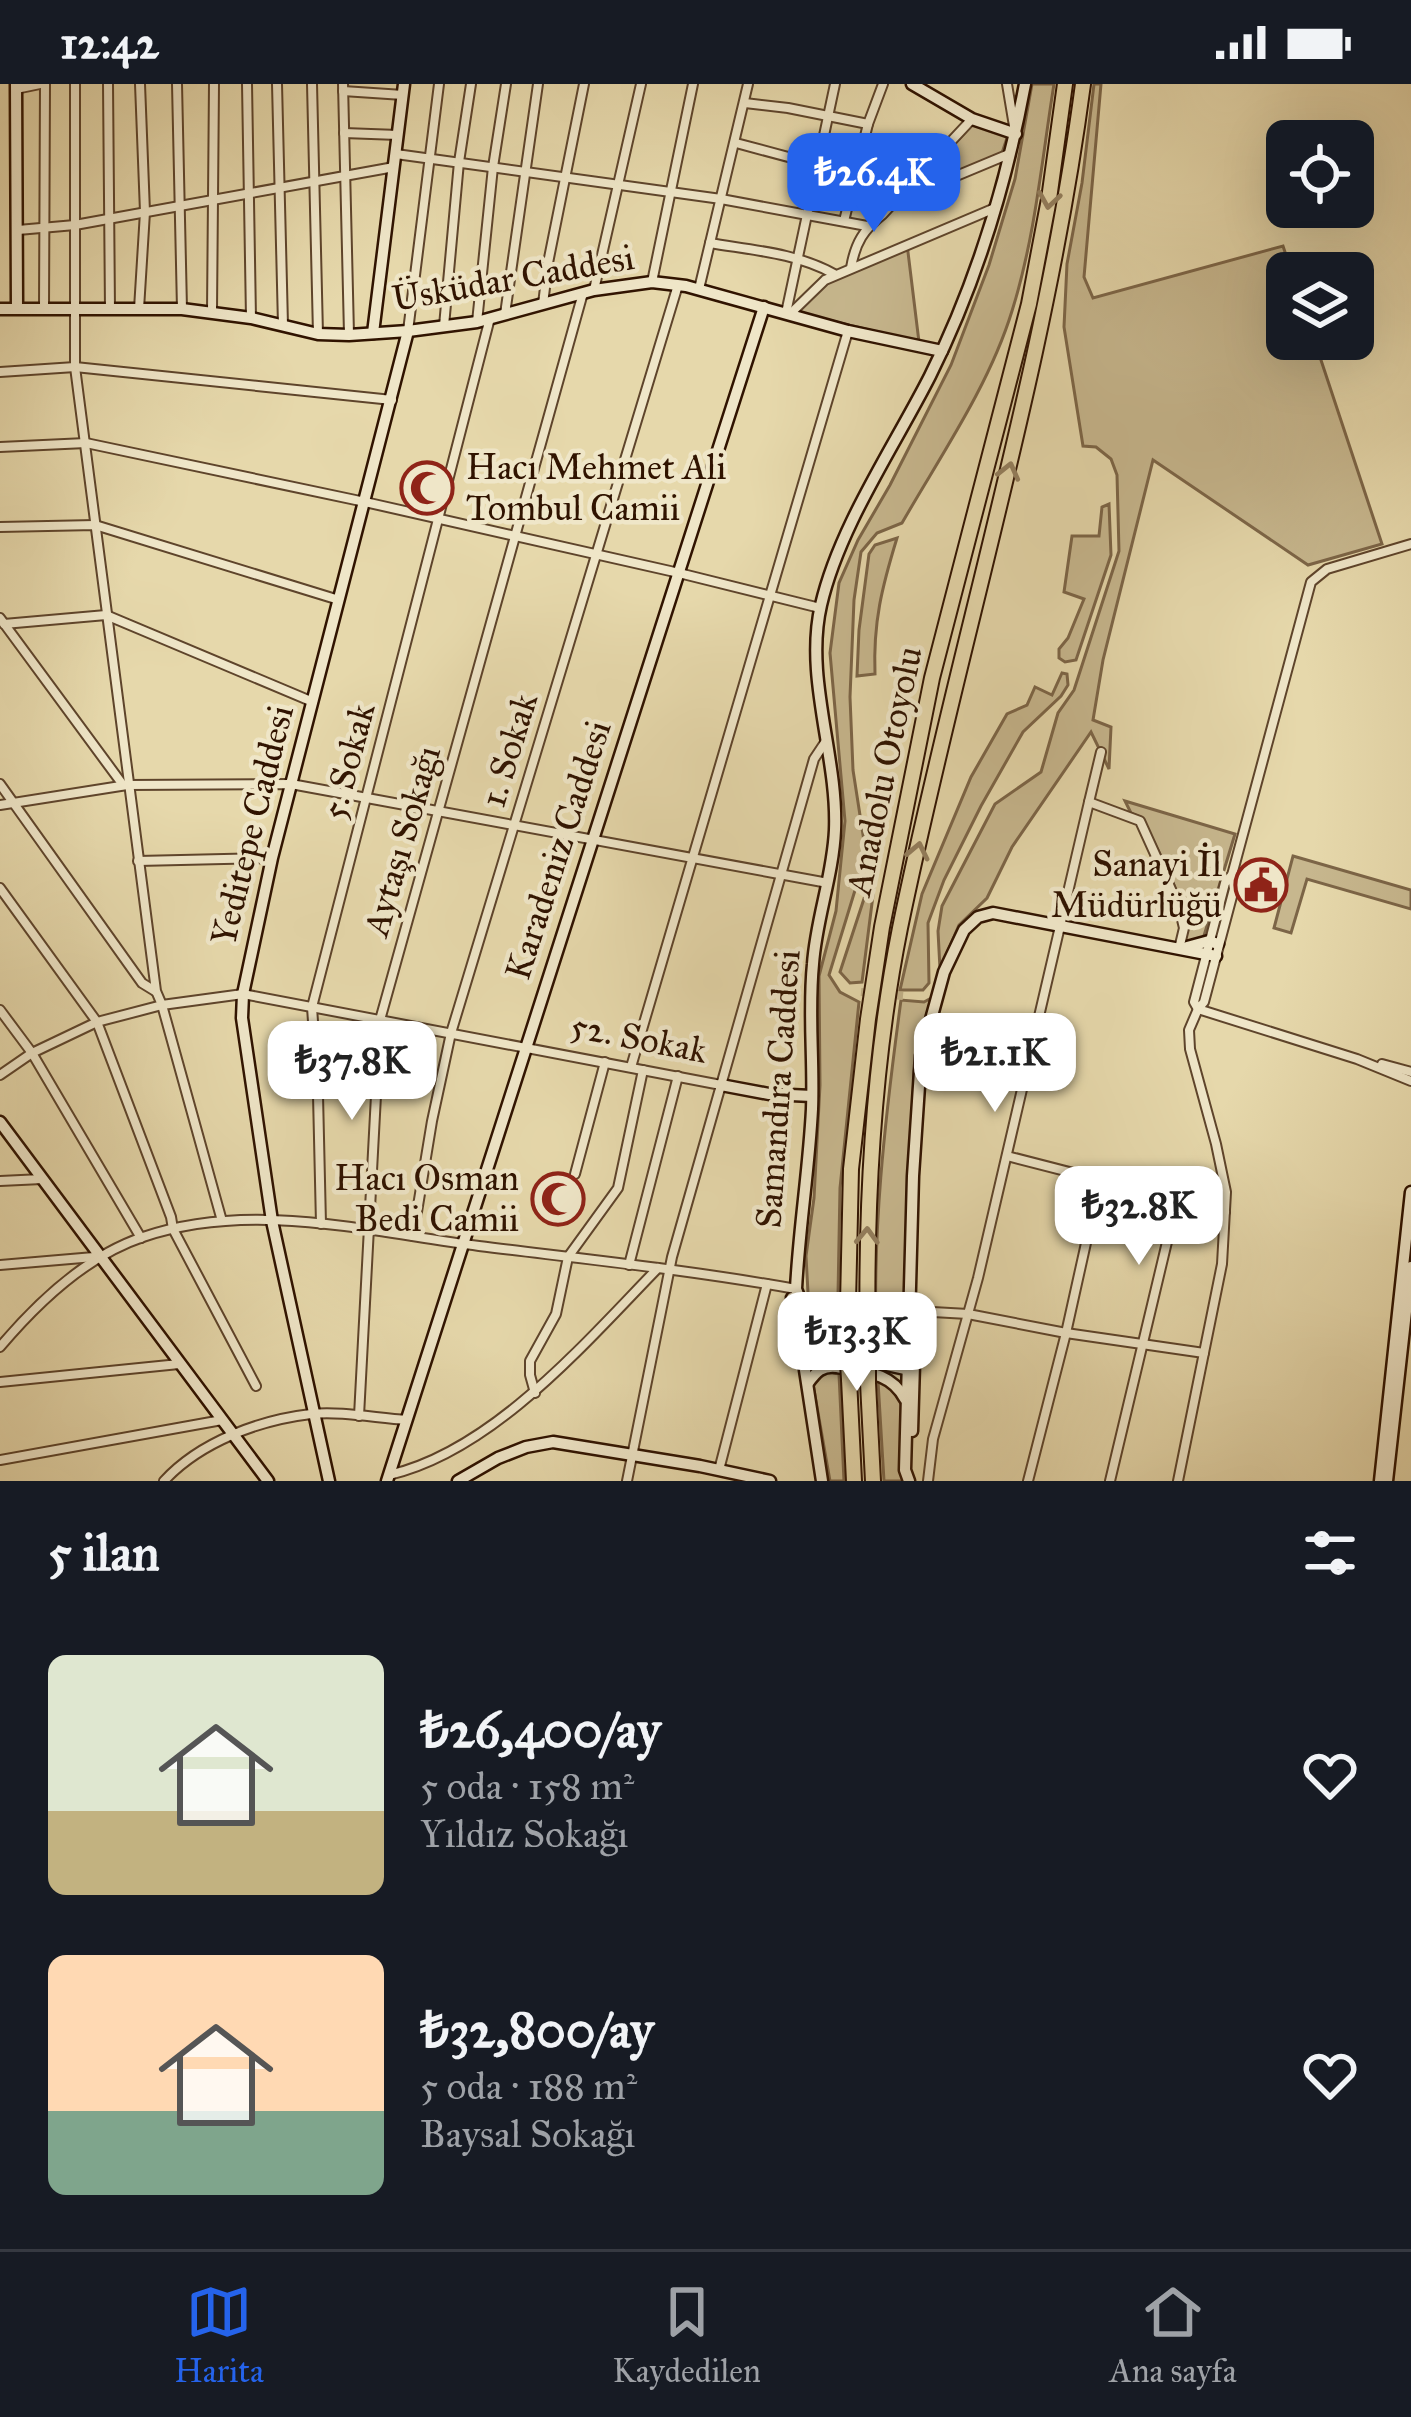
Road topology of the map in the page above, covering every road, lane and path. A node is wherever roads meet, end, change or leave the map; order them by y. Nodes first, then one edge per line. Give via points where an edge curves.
1 (43, 84) edge
2 (75, 84) edge
3 (108, 84) edge
4 (140, 84) edge
5 (177, 84) edge
6 (214, 84) edge
7 (247, 84) edge
8 (277, 84) edge
9 (312, 84) edge
10 (440, 84) edge
11 (471, 84) edge
12 (506, 84) edge
13 (538, 84) edge
14 (584, 84) edge
15 (641, 84) edge
16 (694, 84) edge
17 (748, 84) edge
18 (835, 84) edge
19 (884, 84) edge
20 (912, 84) edge
21 (1007, 84) edge
22 (1025, 84) edge
23 (1065, 84) edge
24 (1084, 84) edge
25 (16, 86) edge
26 (344, 88) edge
27 (404, 89) edge
28 (745, 103) junction
29 (830, 116) junction
30 (972, 119) junction
31 (868, 124) junction
32 (344, 133) junction
33 (1016, 134) junction
34 (398, 135) junction
35 (736, 142) junction
36 (1012, 153) junction
37 (430, 158) junction
38 (395, 160) junction
39 (459, 162) junction
40 (818, 165) junction
41 (493, 167) junction
42 (856, 169) junction
43 (527, 172) junction
44 (346, 175) junction
45 (568, 178) junction
46 (316, 182) junction
47 (620, 184) junction
48 (282, 187) junction
49 (250, 193) junction
50 (672, 193) junction
51 (721, 199) junction
52 (214, 200) junction
53 (894, 202) junction
54 (179, 207) junction
55 (996, 207) junction
56 (145, 212) junction
57 (807, 214) junction
58 (109, 219) junction
59 (844, 220) junction
60 (75, 225) junction
61 (867, 226) junction
62 (44, 227) junction
63 (18, 230) junction
64 (710, 242) junction
65 (798, 259) junction
66 (851, 268) junction
67 (835, 275) junction
68 (652, 282) junction
69 (678, 285) junction
70 (698, 289) junction
71 (588, 292) junction
72 (543, 304) junction
73 (0, 306) edge
74 (764, 307) junction
75 (17, 308) junction
76 (182, 309) junction
77 (44, 310) junction
78 (110, 310) junction
79 (138, 310) junction
80 (74, 311) junction
81 (212, 311) junction
82 (506, 314) junction
83 (788, 314) junction
84 (251, 318) junction
85 (483, 320) junction
86 (284, 325) junction
87 (444, 326) junction
88 (408, 331) junction
89 (848, 331) junction
90 (373, 333) junction
91 (318, 334) junction
92 (349, 335) junction
93 (941, 351) junction
94 (75, 367) junction
95 (0, 372) edge
96 (392, 400) junction
97 (86, 443) junction
98 (0, 447) edge
99 (365, 502) junction
100 (439, 519) junction
101 (95, 525) junction
102 (0, 527) edge
103 (515, 537) junction
104 (1411, 544) edge
105 (596, 554) junction
106 (679, 573) junction
107 (771, 596) junction
108 (339, 600) junction
109 (820, 608) junction
110 (106, 615) junction
111 (2, 621) edge
112 (313, 702) junction
113 (827, 740) junction
114 (1101, 752) dead end
115 (0, 784) edge
116 (291, 784) junction
117 (125, 785) junction
118 (366, 798) junction
119 (1089, 802) junction
120 (14, 803) junction
121 (0, 806) edge
122 (439, 810) junction
123 (514, 824) junction
124 (593, 838) junction
125 (693, 857) junction
126 (272, 858) junction
127 (138, 861) junction
128 (780, 874) junction
129 (829, 883) junction
130 (0, 888) edge
131 (1060, 925) junction
132 (1179, 949) junction
133 (1212, 949) junction
134 (156, 991) junction
135 (243, 994) junction
136 (162, 1005) junction
137 (312, 1007) junction
138 (1198, 1009) junction
139 (0, 1010) edge
140 (380, 1020) junction
141 (97, 1022) junction
142 (451, 1034) junction
143 (526, 1047) junction
144 (32, 1053) junction
145 (604, 1062) junction
146 (631, 1067) junction
147 (643, 1070) junction
148 (0, 1076) edge
149 (678, 1076) junction
150 (1411, 1077) edge
151 (721, 1085) junction
152 (812, 1096) junction
153 (0, 1122) edge
154 (1007, 1156) junction
155 (575, 1174) dead end
156 (42, 1179) junction
157 (0, 1180) edge
158 (1100, 1180) junction
159 (1411, 1192) edge
160 (1177, 1200) junction
161 (1225, 1213) junction
162 (222, 1221) junction
163 (272, 1221) junction
164 (322, 1224) junction
165 (367, 1228) junction
166 (173, 1229) junction
167 (413, 1236) junction
168 (141, 1238) junction
169 (912, 1242) junction
170 (462, 1244) junction
171 (100, 1257) junction
172 (568, 1257) junction
173 (629, 1264) junction
174 (0, 1265) edge
175 (1411, 1267) edge
176 (658, 1268) junction
177 (670, 1270) junction
178 (767, 1284) junction
179 (796, 1289) junction
180 (915, 1311) junction
181 (968, 1314) junction
182 (802, 1322) junction
183 (1066, 1333) junction
184 (907, 1344) junction
185 (1143, 1345) junction
186 (0, 1347) edge
187 (800, 1348) junction
188 (819, 1348) junction
189 (1204, 1353) junction
190 (179, 1364) junction
191 (837, 1366) junction
192 (884, 1370) junction
193 (910, 1375) junction
194 (0, 1382) edge
195 (808, 1383) junction
196 (256, 1386) dead end
197 (535, 1393) junction
198 (905, 1400) junction
199 (314, 1413) junction
200 (359, 1416) junction
201 (222, 1420) junction
202 (407, 1420) junction
203 (232, 1435) junction
204 (632, 1454) junction
205 (0, 1460) edge
206 (719, 1470) junction
207 (388, 1478) edge
208 (928, 1478) edge
209 (909, 1479) edge
210 (164, 1481) edge
211 (268, 1481) edge
212 (329, 1481) edge
213 (458, 1481) edge
214 (627, 1481) edge
215 (770, 1481) edge
216 (821, 1481) edge
217 (854, 1481) edge
218 (873, 1481) edge
219 (1028, 1481) edge
220 (1110, 1481) edge
221 (1178, 1481) edge
222 (1384, 1481) edge

1 - 25 street
1 - 62 street
2 - 60 street
3 - 58 street
4 - 56 street
5 - 54 street
6 - 52 street
7 - 49 street
8 - 48 street
9 - 46 street
10 - 37 street
11 - 39 street
12 - 41 street, 5. Sokak
13 - 43 street
14 - 45 street
15 - 47 street, Aytaşı Sokağı
16 - 50 street
17 - 28 street
18 - 29 street
19 - 31 street
20 - 30 street
21 - 33 street
22 - 33 street, Samandıra Caddesi
23 -> 217 highway, Anadolu Otoyolu, bridge via 1029,304 932,678 868,1019 847,1258
218 -> 24 highway, Anadolu Otoyolu, bridge via 867,1242 896,953 1029,387
25 - 63 street
26 - 27 street
26 - 32 street
27 - 34 street
28 - 29 street
28 - 35 street
29 - 31 street
29 - 40 street
30 - 33 street
30 - 53 street
31 - 42 street
32 - 34 street
32 - 44 street
33 - 36 street, Samandıra Caddesi
34 - 38 street
35 - 40 street
35 - 51 street
36 - 53 street
36 - 55 street, Samandıra Caddesi
37 - 38 street
37 - 39 street
37 - 88 street
38 - 44 street
38 - 90 street
39 - 41 street
39 - 87 street
40 - 42 street
40 - 57 street
41 - 43 street
41 - 85 street, 5. Sokak
42 - 59 street
43 - 45 street
43 - 82 street
44 - 46 street
44 - 92 street
45 - 47 street
45 - 72 street
46 - 48 street
46 - 91 street
47 - 50 street
47 - 71 street, Aytaşı Sokağı
48 - 49 street
48 - 86 street
49 - 52 street
49 - 84 street
50 - 51 street
50 - 68 street
51 - 57 street
51 - 64 street
52 - 54 street
52 - 81 street
53 - 61 street
54 - 56 street
54 - 76 street
55 - 66 street
55 - 93 street, Samandıra Caddesi
56 - 58 street
56 - 79 street
57 - 59 street
57 - 65 street
58 - 60 street
58 - 78 street
59 - 61 street
60 - 62 street
60 - 80 street
61 - 66 street
62 - 63 street
62 - 77 street
63 - 75 street
64 - 65 street
64 - 70 street
65 - 67 street
65 - 83 street
66 - 67 street
67 - 83 street
68 - 69 street, Üsküdar Caddesi
68 - 71 street, Üsküdar Caddesi
69 - 70 street, Üsküdar Caddesi
69 - 105 street, 1. Sokak
70 - 74 street, Üsküdar Caddesi
71 - 72 street, Üsküdar Caddesi
71 - 103 street, Aytaşı Sokağı
72 - 82 street, Üsküdar Caddesi
73 - 75 street, Üsküdar Caddesi
74 - 83 street, Üsküdar Caddesi
74 - 106 street, Karadeniz Caddesi
75 - 77 street, Üsküdar Caddesi
76 - 79 street, Üsküdar Caddesi
76 - 81 street, Üsküdar Caddesi
77 - 80 street, Üsküdar Caddesi
78 - 79 street, Üsküdar Caddesi
78 - 80 street, Üsküdar Caddesi
80 - 94 street
81 - 84 street, Üsküdar Caddesi
82 - 85 street, Üsküdar Caddesi
83 - 89 street, Üsküdar Caddesi
84 - 86 street, Üsküdar Caddesi
85 - 87 street, Üsküdar Caddesi
85 - 100 street, 5. Sokak
86 - 91 street, Üsküdar Caddesi
87 - 88 street, Üsküdar Caddesi
88 - 90 street, Üsküdar Caddesi
88 - 96 street, Yeditepe Caddesi
89 - 93 street, Üsküdar Caddesi
89 - 107 street
90 - 92 street, Üsküdar Caddesi
91 - 92 street, Üsküdar Caddesi
93 - 109 street, Samandıra Caddesi via 837,554
94 - 95 street
94 - 96 street
94 - 97 street
96 - 99 street, Yeditepe Caddesi
97 - 98 street
97 - 99 street
97 - 101 street
99 - 100 street
99 - 108 street, Yeditepe Caddesi
100 - 103 street
100 - 118 street, 5. Sokak
101 - 102 street
101 - 108 street
101 - 110 street
103 - 105 street
103 - 122 street, Aytaşı Sokağı
104 - 133 street via 1327,569 1311,582
105 - 106 street
105 - 123 street, 1. Sokak
106 - 107 street
106 - 124 street, Karadeniz Caddesi
107 - 109 street
107 - 125 street
108 - 112 street, Yeditepe Caddesi
109 - 113 street, Samandıra Caddesi
110 - 111 street
110 - 112 street
110 - 117 street
111 - 117 street
112 - 116 street, Yeditepe Caddesi
113 - 128 street
113 - 129 street, Samandıra Caddesi via 835,830
114 - 119 street
115 - 120 street
116 - 117 street
116 - 118 street
116 - 126 street, Yeditepe Caddesi
117 - 120 street
117 - 127 street
118 - 122 street
118 - 137 street, 5. Sokak
119 - 131 street
119 - 132 street via 1140,820 1179,907
120 - 121 street
120 - 134 street via 142,983
122 - 123 street
122 - 140 street, Aytaşı Sokağı
123 - 124 street
123 - 142 street, 1. Sokak
124 - 125 street
124 - 143 street, Karadeniz Caddesi
125 - 128 street
125 - 146 street
126 - 127 street
126 - 135 street, Yeditepe Caddesi
127 - 134 street
128 - 129 street
128 - 151 street
129 - 152 street, Samandıra Caddesi via 813,957
130 - 141 street
131 - 132 street
131 - 154 street
131 - 169 street via 977,917 944,972 921,1056
132 - 133 street
133 - 138 street
134 - 136 street
135 - 136 street, 52. Sokak
135 - 137 street, 52. Sokak
135 - 163 street, Yeditepe Caddesi
136 - 141 street, 52. Sokak
136 - 162 street
137 - 140 street, 52. Sokak
137 - 164 street, 5. Sokak
138 - 150 street
138 - 161 street via 1190,1049
139 - 144 street
140 - 142 street, 52. Sokak
140 - 165 street, Aytaşı Sokağı
141 - 144 street, 52. Sokak
141 - 166 street
142 - 143 street, 52. Sokak
142 - 167 street, 1. Sokak
143 - 145 street, 52. Sokak
143 - 170 street, Karadeniz Caddesi
144 - 148 street, 52. Sokak
144 - 168 street
145 - 146 street, 52. Sokak
145 - 155 street
146 - 147 street, 52. Sokak
147 - 149 street, 52. Sokak
147 - 172 street via 618,1188
149 - 151 street, 52. Sokak
149 - 173 street
151 - 152 street, 52. Sokak
151 - 177 street
152 - 179 street, Samandıra Caddesi
153 - 156 street
154 - 158 street
154 - 181 street
156 - 157 street
156 - 171 street
158 - 160 street
158 - 183 street
159 - 222 street
160 - 161 street
160 - 185 street
161 - 189 street
162 - 163 street
162 - 166 street
163 - 164 street
163 - 199 street, Yeditepe Caddesi
164 - 165 street
165 - 167 street
165 - 200 street, Aytaşı Sokağı
166 - 168 street
166 - 196 street
167 - 170 street
168 - 171 street
169 - 180 street
169 - 184 street
170 - 172 street
170 - 202 street, Karadeniz Caddesi
171 - 174 street
171 - 186 street
171 - 190 street
172 - 173 street
172 - 197 street via 556,1314 530,1361
173 - 176 street
175 - 222 street
176 - 177 street
176 - 197 street
177 - 178 street
177 - 204 street
178 - 179 street
178 - 206 street
179 - 182 street, Samandıra Caddesi
179 - 187 street
180 - 181 street
180 - 193 street
181 - 183 street
181 - 208 street
182 - 187 street, Samandıra Caddesi
182 - 188 street
183 - 185 street
183 - 219 street
184 - 192 street
184 - 193 street
185 - 189 street
185 - 220 street
187 - 188 street
187 - 191 street
187 - 195 street, Samandıra Caddesi
187 - 216 street
188 - 192 street
189 - 221 street
190 - 194 street
190 - 201 street
191 - 192 street
191 - 195 street
192 - 193 street
192 - 198 street
193 - 198 street
193 - 209 street
195 - 216 street, Samandıra Caddesi
197 - 207 street via 451,1450
198 - 209 street
199 - 200 street
199 - 203 street
199 - 212 street, Yeditepe Caddesi
200 - 202 street
201 - 203 street
201 - 205 street
202 - 207 street, Karadeniz Caddesi
203 - 210 street
203 - 211 street
204 - 206 street
204 - 213 street via 553,1442 498,1458
204 - 214 street
206 - 215 street
208 - 209 street

